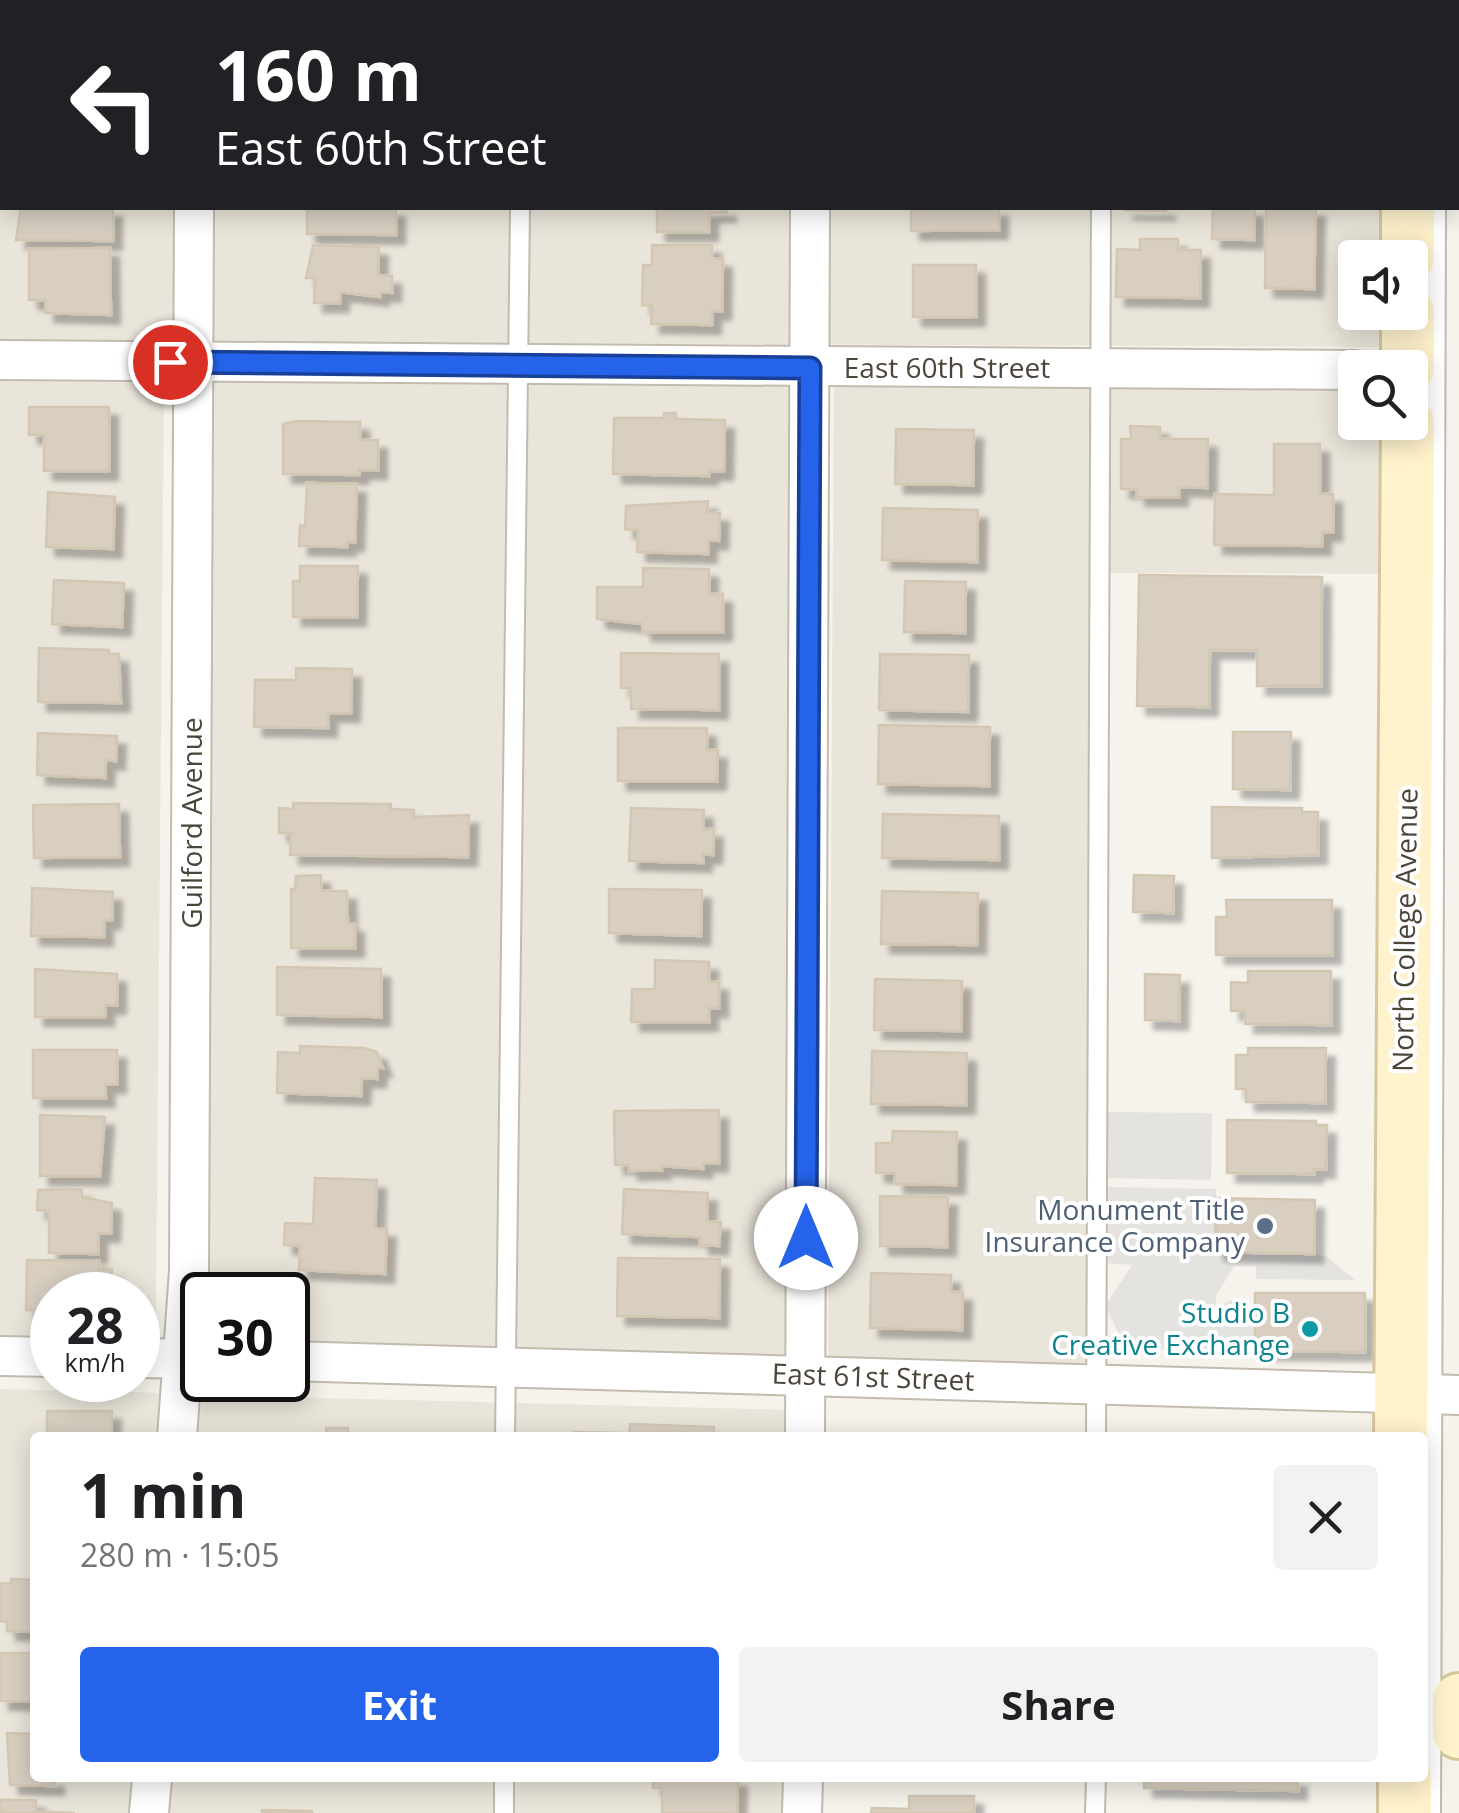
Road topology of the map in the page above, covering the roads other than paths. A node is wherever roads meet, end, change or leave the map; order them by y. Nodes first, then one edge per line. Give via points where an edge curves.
1 (194, 210) edge
2 (520, 210) edge
3 (810, 210) edge
4 (1101, 210) edge
5 (1408, 210) edge
6 (1436, 210) edge
7 (1408, 240) edge
8 (0, 360) edge
9 (193, 362) junction
10 (518, 365) junction
11 (810, 368) junction
12 (1097, 370) junction
13 (1338, 370) edge
14 (1408, 440) edge
15 (191, 1272) edge
16 (0, 1356) edge
17 (30, 1357) edge
18 (310, 1362) edge
19 (506, 1367) junction
20 (805, 1375) junction
21 (1097, 1384) junction
22 (184, 1402) edge
23 (1423, 1405) edge
24 (178, 1432) edge
25 (505, 1432) edge
26 (805, 1432) edge
27 (1096, 1432) edge
28 (1424, 1432) edge
29 (1428, 1660) edge
30 (1459, 1700) edge
31 (1459, 1732) edge
32 (152, 1782) edge
33 (504, 1782) edge
34 (803, 1782) edge
35 (1096, 1782) edge
36 (1405, 1782) edge
37 (149, 1813) edge
38 (504, 1813) edge
39 (802, 1813) edge
40 (1096, 1813) edge
41 (1405, 1813) edge
42 (1431, 1813) edge

1 - 9 street, Guilford Avenue
2 - 10 lane
3 - 11 street
4 - 12 lane
5 - 7 main road
6 - 23 lane, North College Avenue
8 - 9 street, East 60th Street
9 - 10 street, East 60th Street
9 - 15 street, Guilford Avenue
10 - 11 street, East 60th Street
10 - 19 lane
11 - 12 street, East 60th Street
11 - 20 street
12 - 13 street, East 60th Street
12 - 21 lane
14 - 23 main road, North College Avenue
16 - 17 street
18 - 19 street, East 61st Street
19 - 20 street, East 61st Street
19 - 25 lane
20 - 21 street, East 61st Street
20 - 26 street
21 - 23 street, East 61st Street
21 - 27 lane
22 - 24 street, Guilford Avenue
23 - 28 lane, North College Avenue
29 - 42 lane, North College Avenue
30 - 31 main road
32 - 37 street
33 - 38 lane
34 - 39 street
35 - 40 lane
36 - 41 main road

